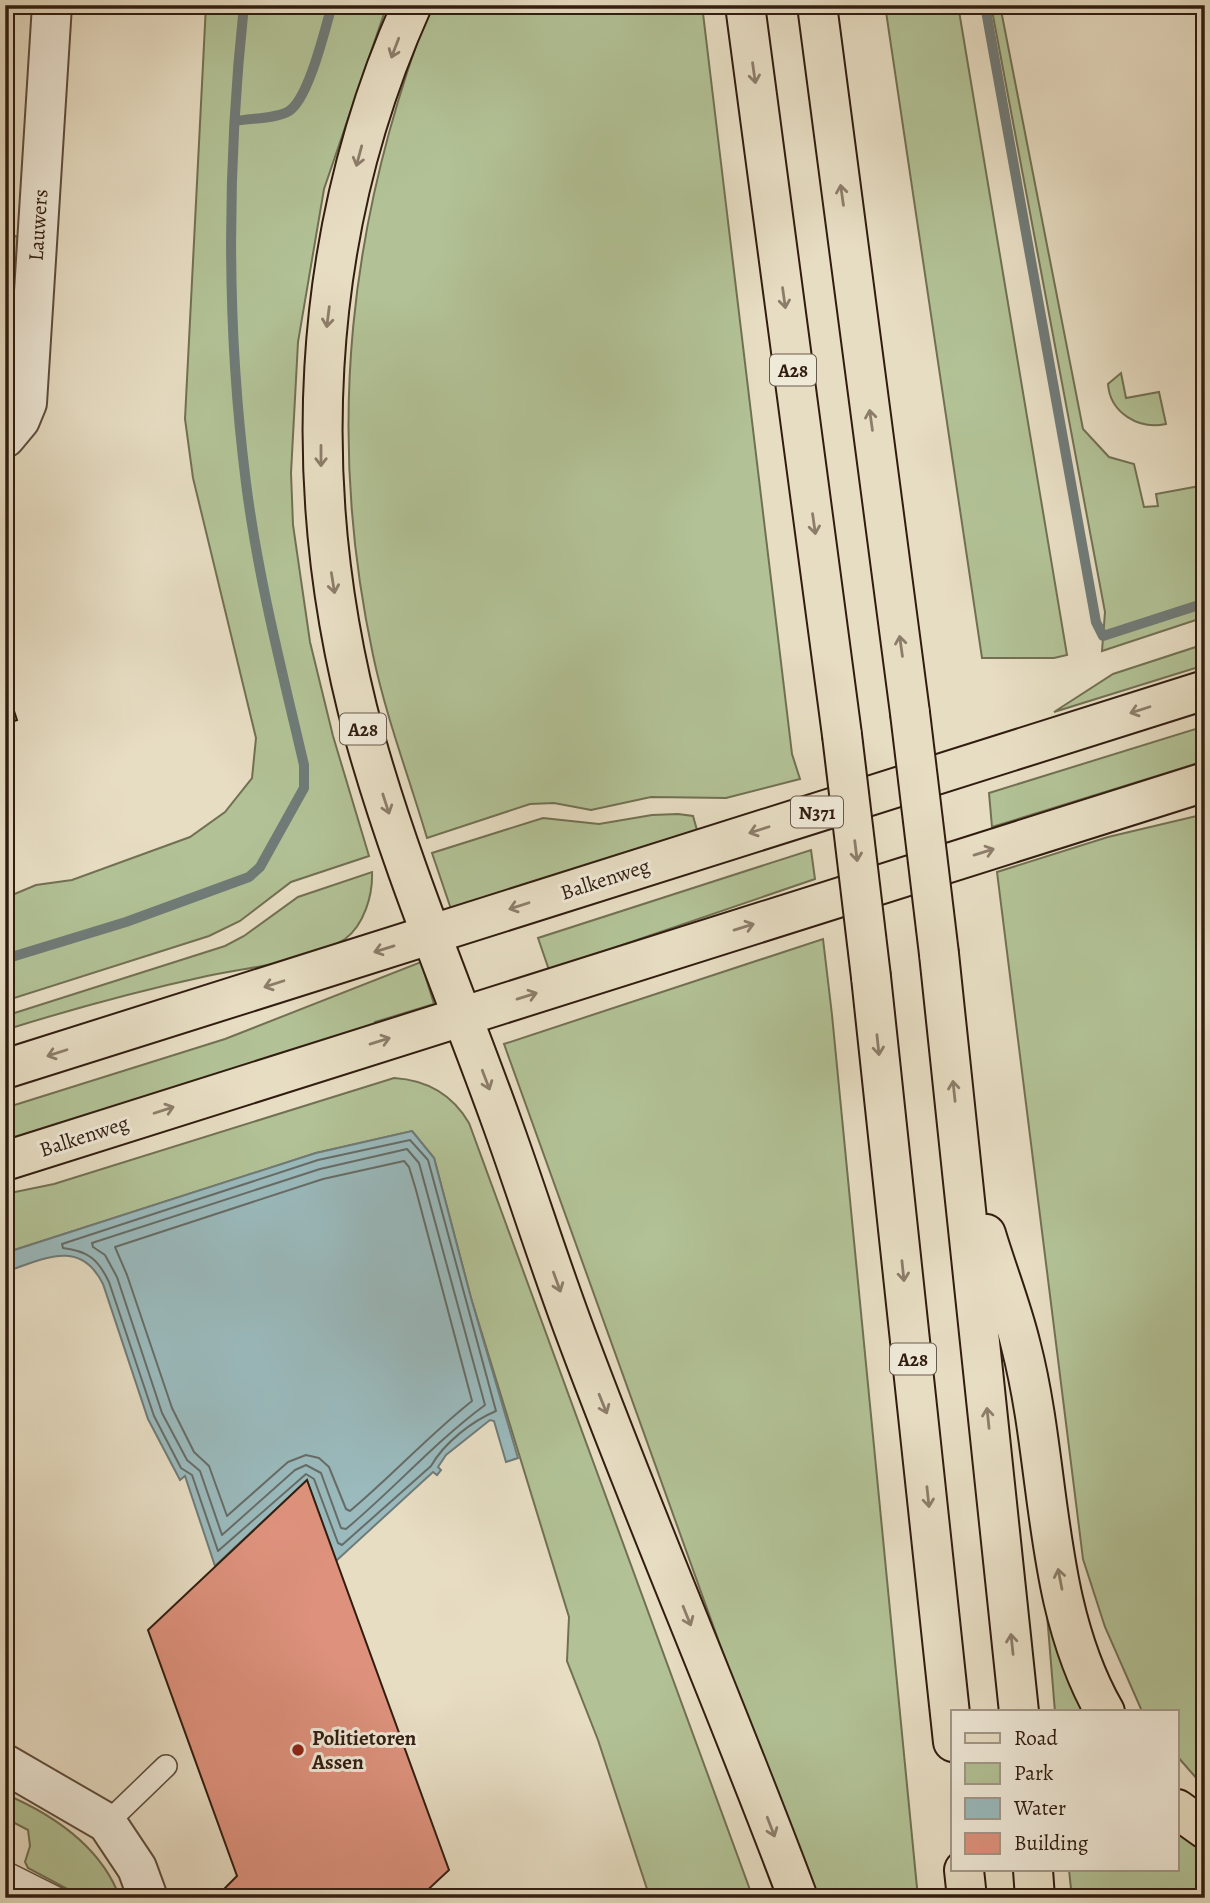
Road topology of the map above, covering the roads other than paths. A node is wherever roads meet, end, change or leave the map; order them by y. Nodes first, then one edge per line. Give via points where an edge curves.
1 (52, 5) edge
2 (412, 5) edge
3 (745, 5) edge
4 (817, 5) edge
5 (5, 438) edge
6 (1205, 690) edge
7 (1205, 782) edge
8 (429, 935) junction
9 (461, 1016) junction
10 (5, 1069) edge
11 (961, 1159) junction
12 (5, 1161) edge
13 (1019, 1710) edge
14 (1104, 1710) edge
15 (951, 1723) edge
16 (5, 1764) edge
17 (166, 1766) dead end
18 (1178, 1810) edge
19 (107, 1823) junction
20 (1205, 1829) edge
21 (964, 1871) edge
22 (1033, 1871) edge
23 (5, 1872) edge
24 (57, 1898) edge
25 (148, 1898) edge
26 (798, 1898) edge
27 (967, 1898) edge
28 (1035, 1898) edge

1 - 5 street, Lauwers via 27,403
2 -> 8 main road, A28 via 378,91 337,249 326,327 321,476 342,642 365,738
3 -> 15 main road, A28, bridge via 842,735
11 -> 4 main road, bridge via 910,713
6 -> 8 main road, Balkenweg / N371
9 -> 7 main road, Balkenweg
8 - 9 main road, A28
8 -> 10 main road, Balkenweg
12 -> 9 main road, Balkenweg
9 -> 26 main road, A28 via 578,1341
13 -> 11 main road
14 -> 11 main road via 1087,1681 1065,1602 1022,1347
16 - 19 street
17 - 19 lane
18 - 20 main road
19 - 25 street via 137,1868
21 - 27 main road
22 - 28 main road
23 - 24 lane

